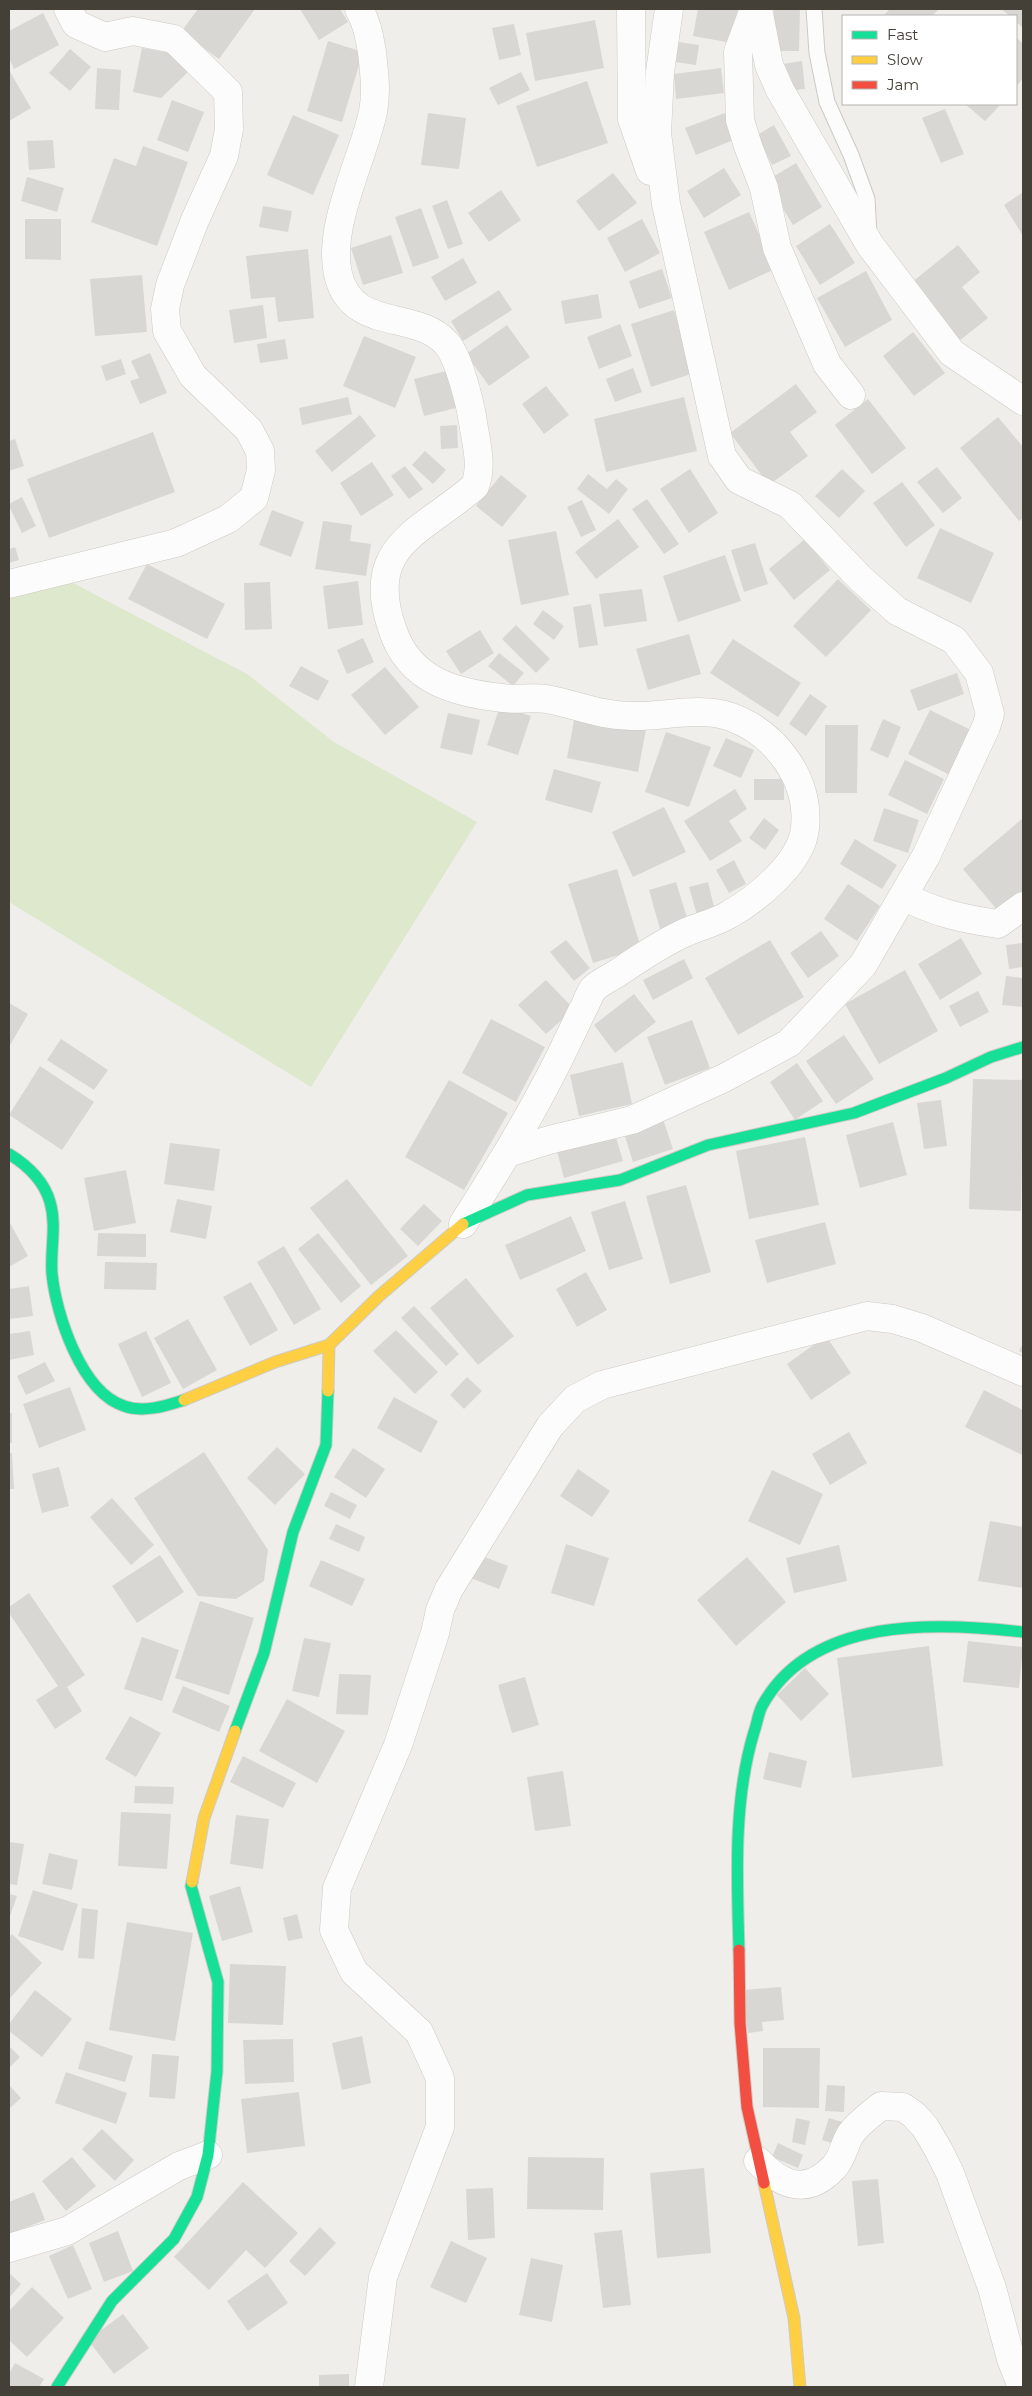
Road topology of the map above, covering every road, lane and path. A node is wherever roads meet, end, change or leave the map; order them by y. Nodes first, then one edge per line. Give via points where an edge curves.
1 (68, 9) edge
2 (359, 9) edge
3 (631, 9) edge
4 (669, 9) edge
5 (754, 9) edge
6 (758, 9) edge
7 (814, 9) edge
8 (666, 204) junction
9 (870, 245) junction
10 (851, 395) dead end
11 (1023, 401) edge
12 (9, 584) edge
13 (904, 896) junction
14 (1023, 906) edge
15 (1023, 1047) edge
16 (508, 1153) junction
17 (10, 1157) edge
18 (463, 1224) junction
19 (329, 1345) junction
20 (1023, 1372) edge
21 (1023, 1632) edge
22 (208, 2155) junction
23 (758, 2162) junction
24 (9, 2248) edge
25 (57, 2387) edge
26 (369, 2387) edge
27 (800, 2387) edge
28 (1022, 2387) edge

1 - 12 street via 76,24 105,37 134,31 174,39 228,92 230,129 224,156 170,285 165,310 168,331 178,353 193,376 249,430 260,451 261,470 254,498 228,519 176,543
2 - 16 street via 367,23 372,57 375,82 373,111 336,244 338,273 346,294 362,310 428,331 447,344 467,393 479,462 475,486 400,543 389,561 384,581 385,606 394,634 409,660 426,677 447,688 503,698 546,699 602,715 633,717 702,713 728,716 756,728 781,750 801,790 806,808 805,832 795,858 767,887 729,915 679,935 593,989
3 - 8 street via 632,119
4 - 8 street via 656,133
5 - 10 street via 738,52 740,120 764,188 776,248 827,364
6 - 9 street via 769,65 780,90
7 - 9 lane via 817,53 827,102 867,199
8 - 13 street via 717,442 730,469 739,480 790,505 860,578 897,611 954,640 979,673 990,714 986,727
9 - 11 street via 952,353
13 - 14 street via 925,908 998,924
13 - 16 street via 862,965 789,1043 724,1078 632,1120
15 - 18 main road via 854,1113 708,1145 620,1180 527,1195
16 - 18 street
17 - 19 main road via 20,1160 40,1180 50,1201 52,1274 61,1322 82,1366 99,1389 121,1404 141,1409 162,1406 275,1362
18 - 19 main road via 379,1296
19 - 22 main road via 326,1445 293,1532 264,1653 204,1818 192,1886 218,1982 217,2071
20 - 26 street via 922,1328 893,1319 867,1316 602,1385 575,1399 550,1426 449,1588 398,1745 337,1888 334,1930 354,1972 419,2032 440,2078 440,2126 383,2278
21 - 23 main road via 978,1627 894,1629 848,1638 810,1655 784,1677 762,1707 747,1756 739,1833 738,1908 740,2024 747,2107
22 - 24 street via 179,2166 67,2231
22 - 25 main road via 197,2197 174,2239 112,2301
23 - 27 main road via 794,2318
23 - 28 street via 784,2183 813,2183 835,2166 850,2135 881,2106 903,2107 914,2114 930,2134 950,2173 992,2288

